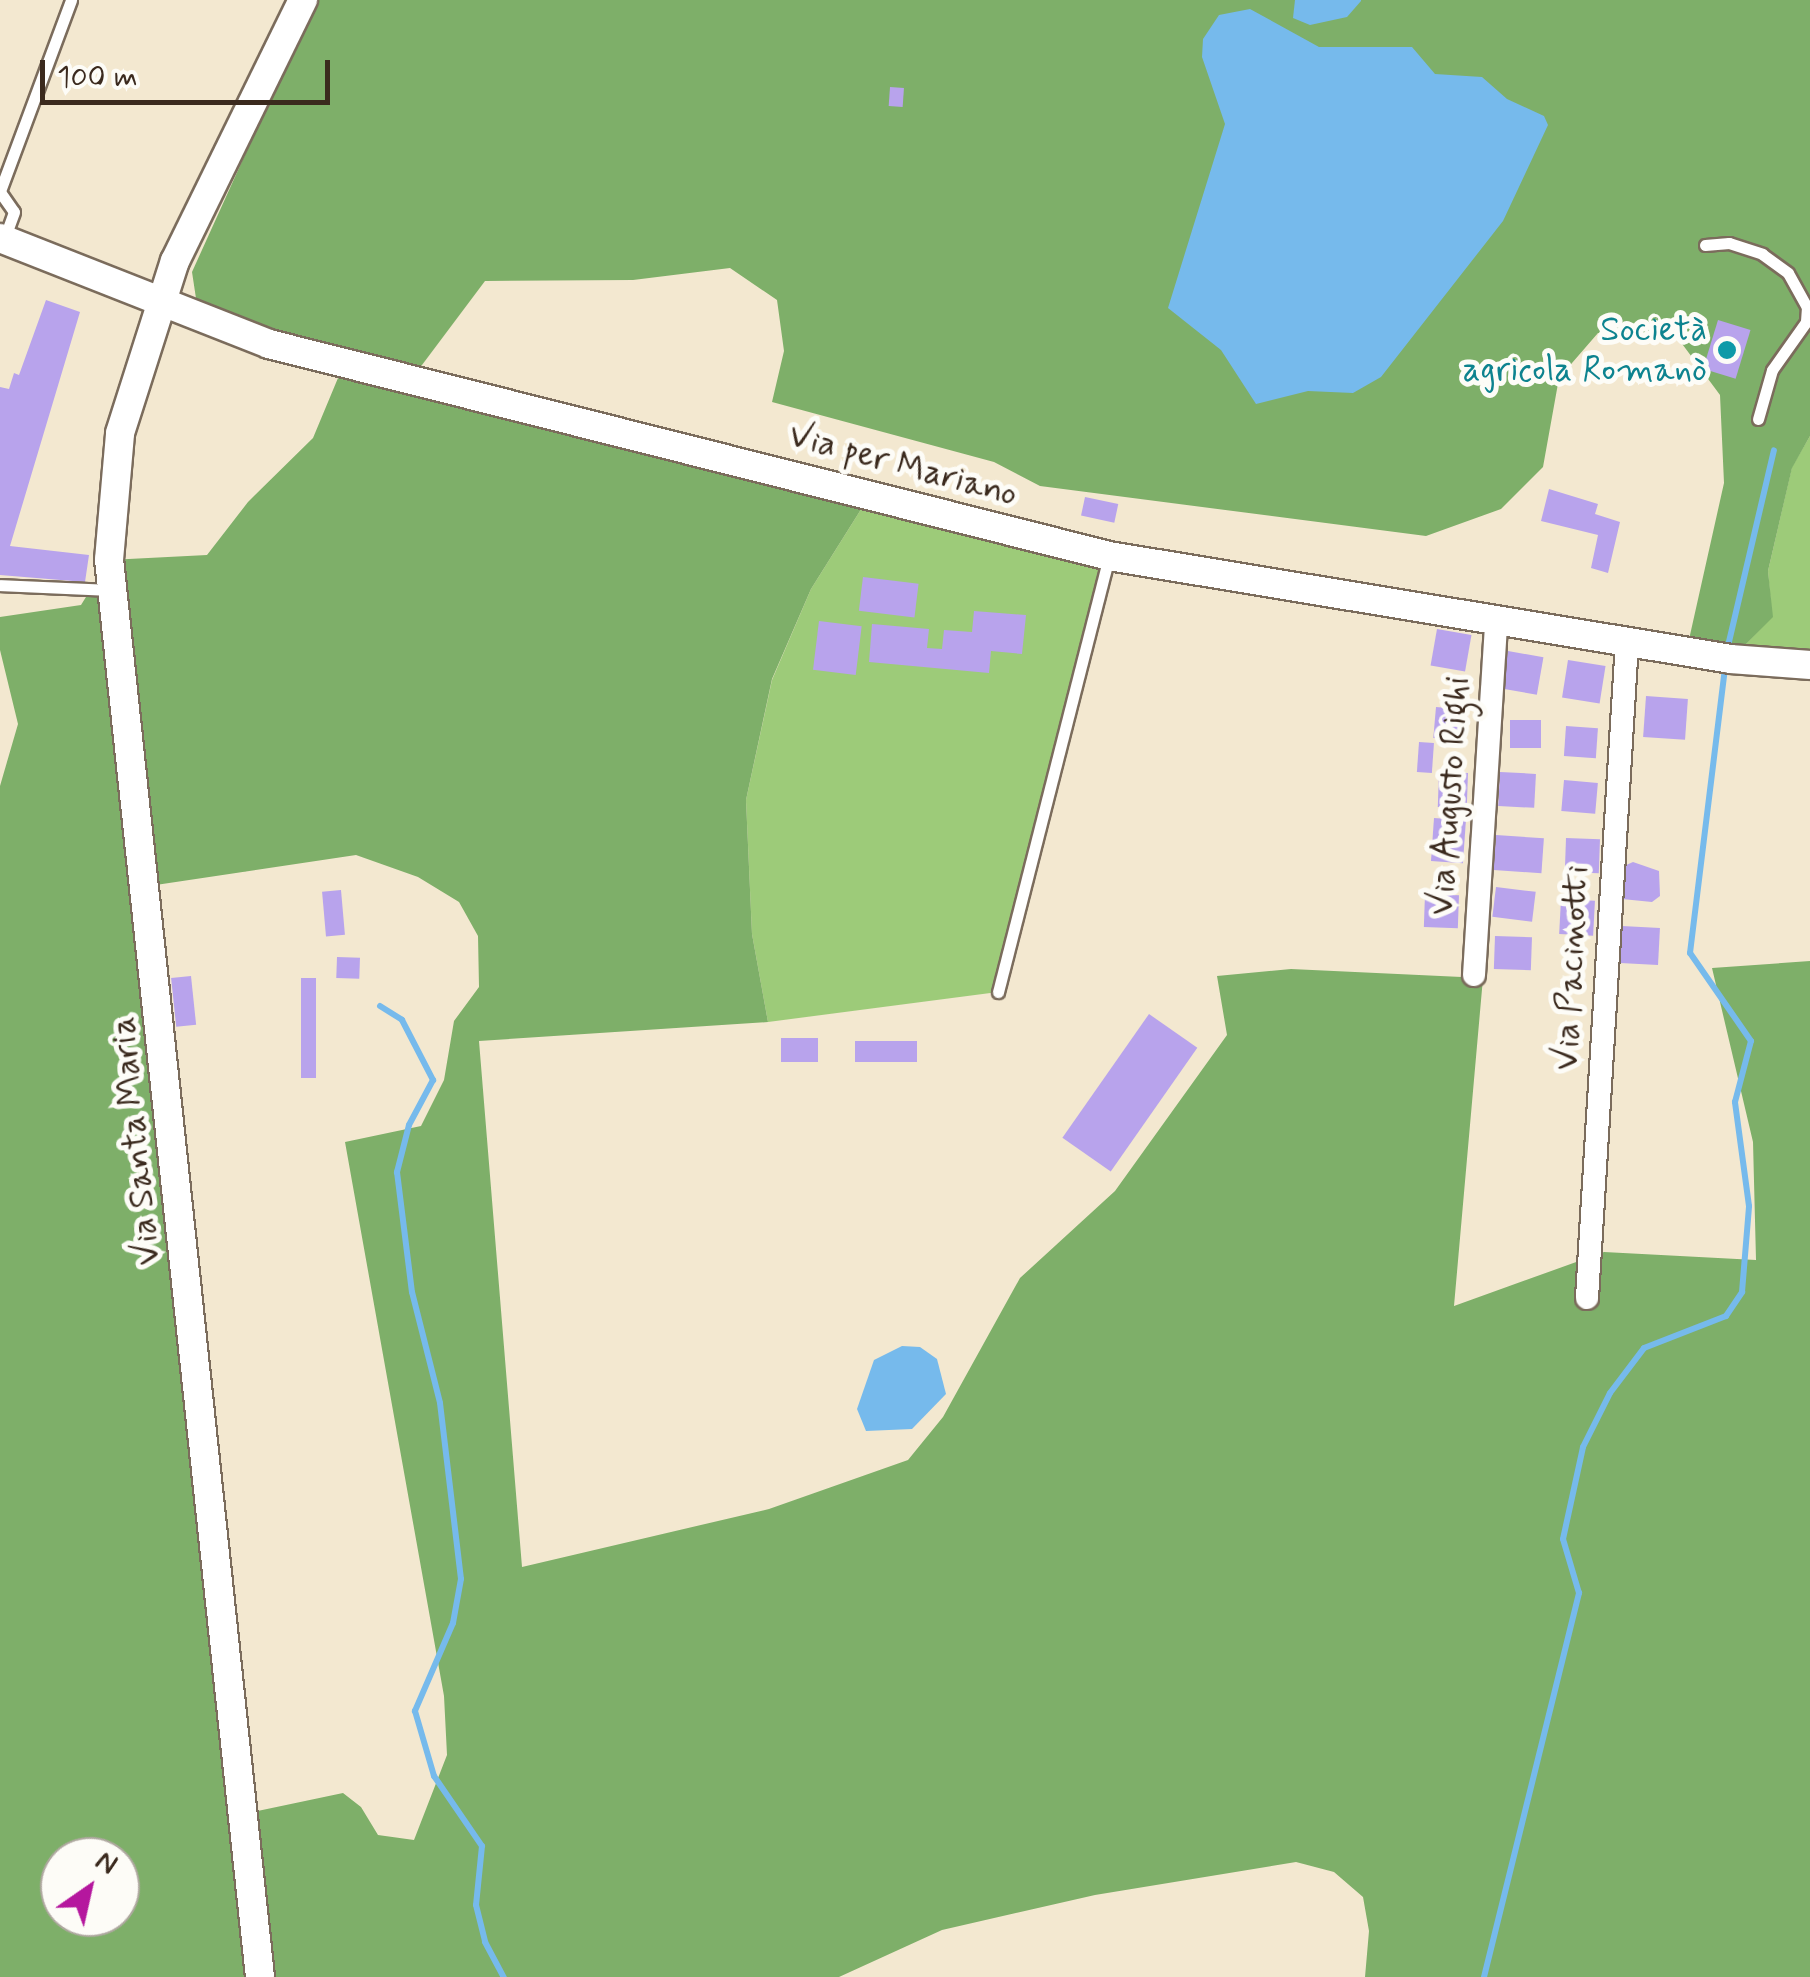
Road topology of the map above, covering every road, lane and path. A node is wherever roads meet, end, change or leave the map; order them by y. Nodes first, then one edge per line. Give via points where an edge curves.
1 (71, 0) edge
2 (303, 0) edge
3 (0, 192) edge
4 (2, 239) edge
5 (1706, 245) dead end
6 (161, 303) junction
7 (1758, 419) dead end
8 (1109, 556) junction
9 (0, 584) edge
10 (111, 590) junction
11 (1496, 622) junction
12 (1627, 643) junction
13 (1810, 666) edge
14 (1474, 975) dead end
15 (998, 992) dead end
16 (1587, 1298) dead end
17 (260, 1977) edge

1 - 3 lane
2 - 6 street, Via Santa Maria via 175,261
3 - 4 lane via 14,212
4 - 6 street, Via per Mariano
5 - 7 lane via 1729,243 1762,254 1788,274 1807,307 1806,322 1772,370
6 - 8 street, Via per Mariano via 269,344
6 - 10 street, Via Santa Maria via 120,433
8 - 11 street, Via per Mariano
8 - 15 lane
9 - 10 lane
10 - 17 street, Via Santa Maria
11 - 12 street, Via per Mariano
11 - 14 street, Via Augusto Righi
12 - 13 street, Via per Mariano
12 - 16 street, Via Pacinotti

